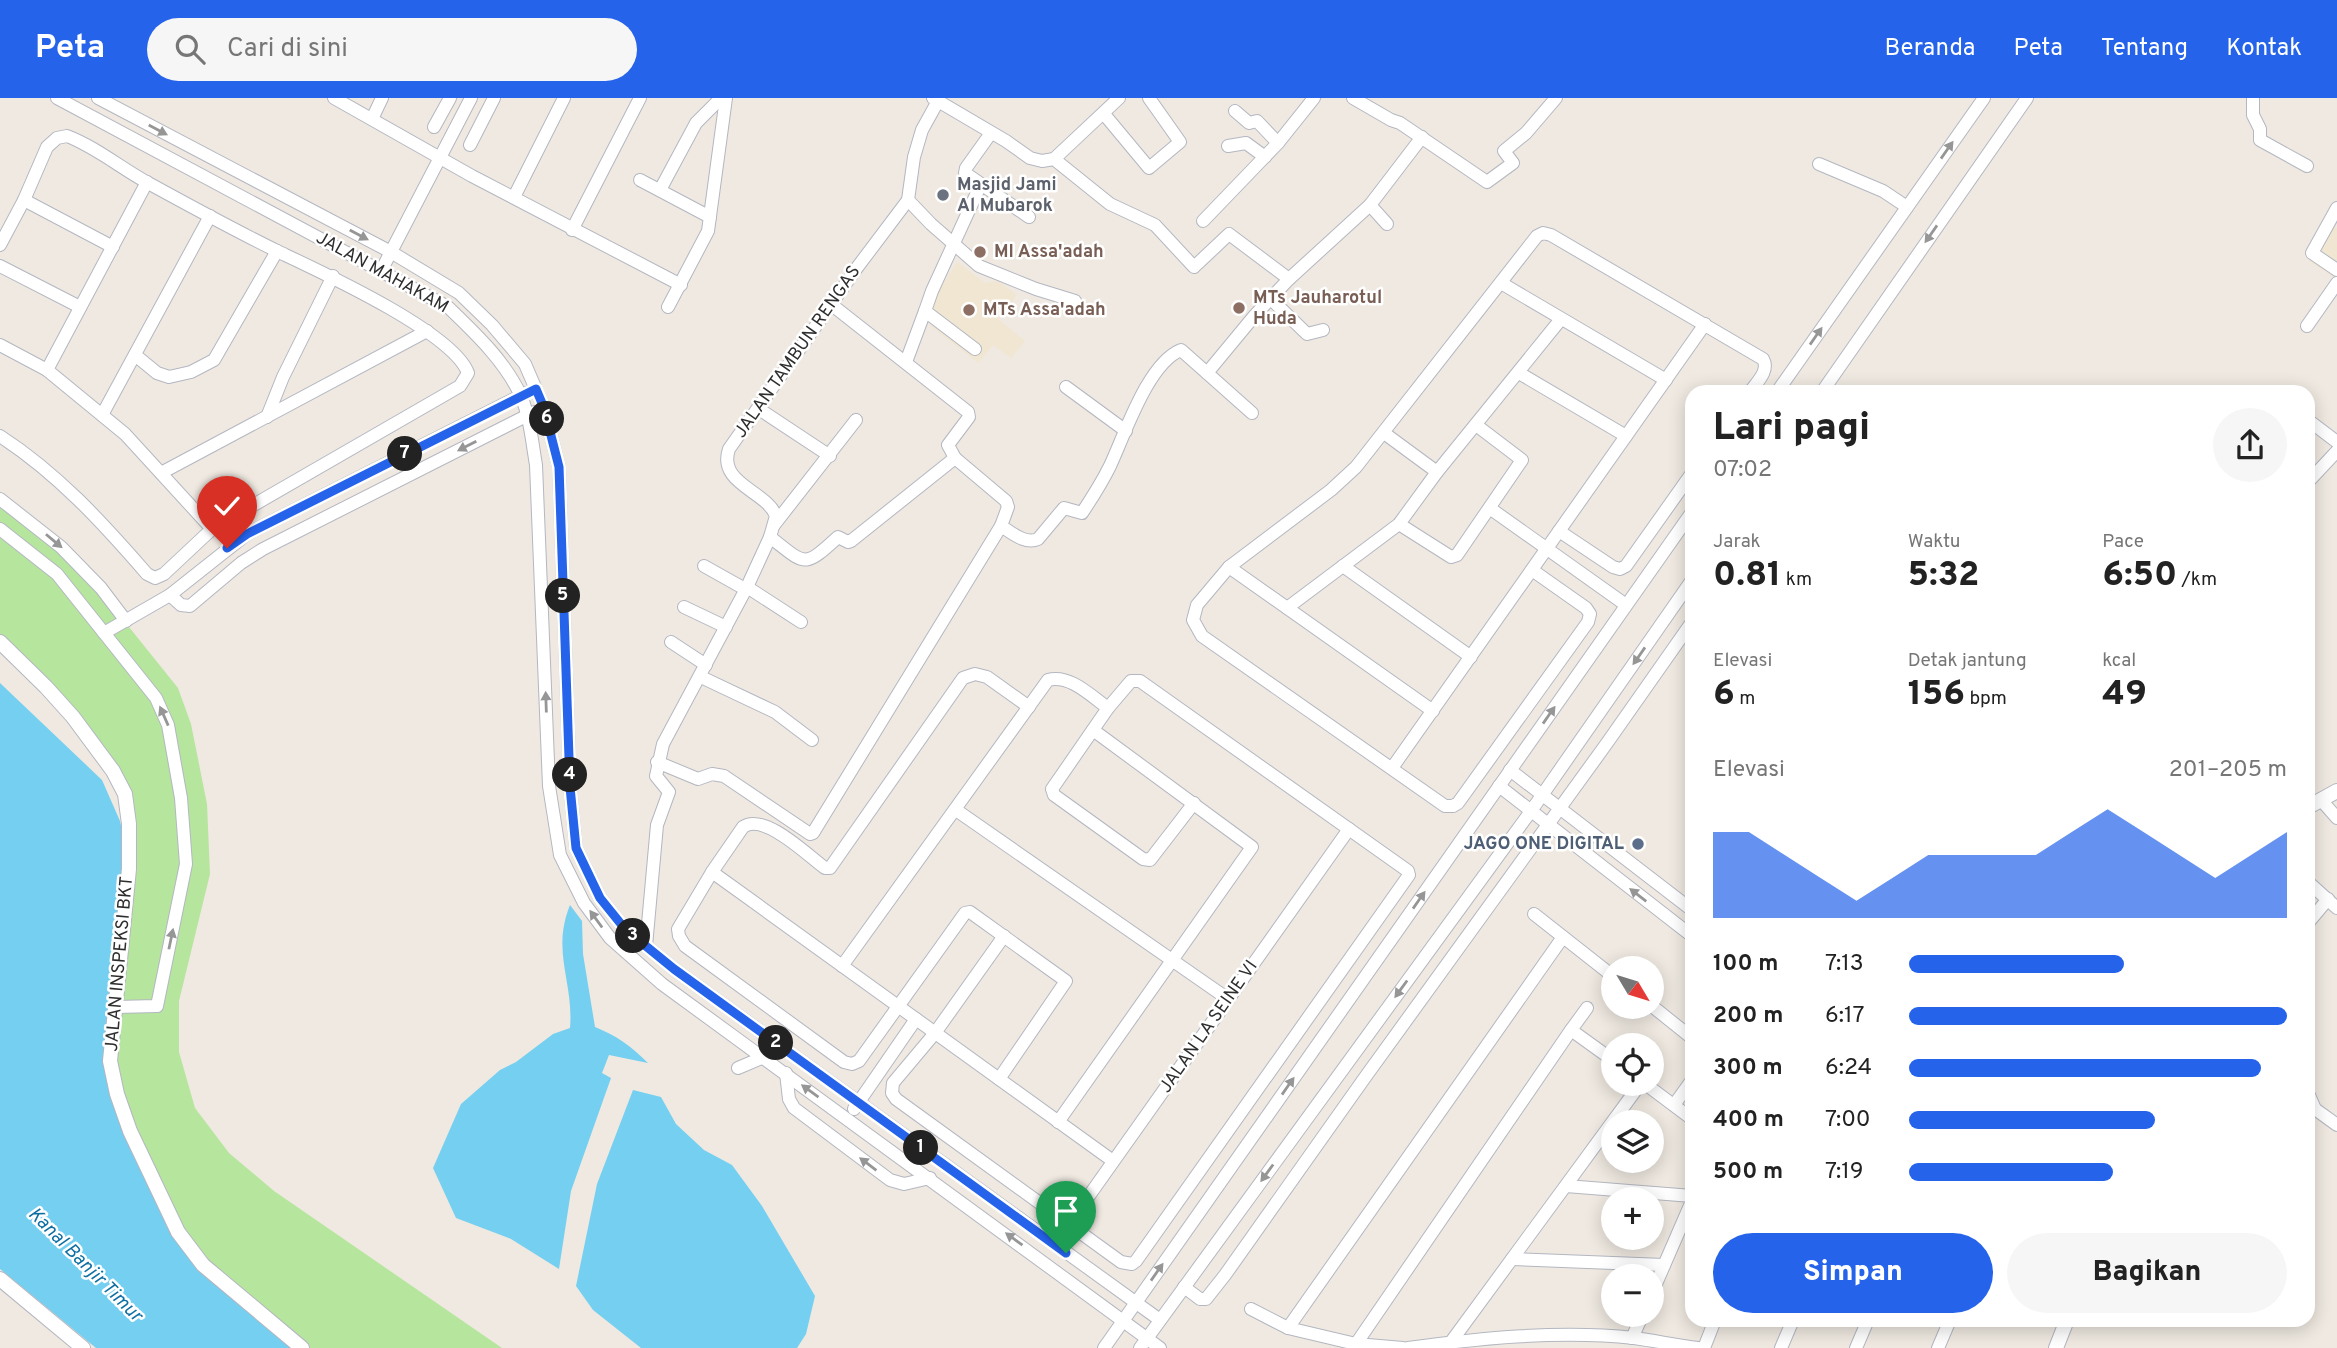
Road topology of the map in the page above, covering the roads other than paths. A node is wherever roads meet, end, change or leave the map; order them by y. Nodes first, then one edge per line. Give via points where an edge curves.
1 (57, 98) edge
2 (97, 98) edge
3 (334, 98) edge
4 (382, 98) edge
5 (450, 98) edge
6 (471, 98) edge
7 (494, 98) edge
8 (564, 98) edge
9 (640, 98) edge
10 (723, 98) edge
11 (1119, 98) edge
12 (1149, 98) edge
13 (1314, 98) edge
14 (1556, 98) edge
15 (1984, 98) edge
16 (2027, 98) edge
17 (2253, 98) edge
18 (1355, 99) edge
19 (935, 100) edge
20 (1235, 111) dead end
21 (1104, 114) junction
22 (372, 119) junction
23 (434, 127) dead end
24 (991, 133) junction
25 (1422, 137) junction
26 (1278, 144) junction
27 (470, 145) dead end
28 (1228, 146) dead end
29 (441, 157) junction
30 (1265, 157) junction
31 (1054, 159) junction
32 (1819, 164) dead end
33 (2307, 166) dead end
34 (640, 180) dead end
35 (147, 182) junction
36 (982, 184) junction
37 (660, 190) junction
38 (514, 197) junction
39 (24, 200) junction
40 (908, 200) junction
41 (1370, 205) junction
42 (1907, 207) junction
43 (2337, 208) edge
44 (210, 216) junction
45 (710, 217) junction
46 (1029, 217) dead end
47 (1203, 221) dead end
48 (1387, 224) dead end
49 (572, 230) junction
50 (954, 244) junction
51 (0, 245) edge
52 (113, 247) junction
53 (277, 251) junction
54 (391, 252) junction
55 (0, 266) edge
56 (2337, 270) edge
57 (381, 271) junction
58 (333, 276) junction
59 (1289, 279) junction
60 (1501, 283) junction
61 (2337, 284) edge
62 (681, 285) junction
63 (1271, 299) junction
64 (1075, 301) dead end
65 (832, 305) junction
66 (80, 307) junction
67 (668, 307) dead end
68 (925, 311) junction
69 (1561, 318) junction
70 (1705, 324) junction
71 (2307, 326) dead end
72 (1323, 330) dead end
73 (427, 331) junction
74 (0, 345) edge
75 (975, 349) dead end
76 (135, 355) junction
77 (906, 362) junction
78 (47, 370) junction
79 (1207, 373) junction
80 (1519, 373) junction
81 (1666, 380) junction
82 (1754, 385) edge
83 (1782, 385) edge
84 (1827, 385) edge
85 (1066, 387) dead end
86 (536, 389) junction
87 (520, 395) junction
88 (544, 408) junction
89 (759, 409) junction
90 (1252, 413) dead end
91 (102, 415) junction
92 (528, 415) junction
93 (267, 416) junction
94 (856, 420) dead end
95 (1476, 425) junction
96 (2315, 426) edge
97 (1126, 430) junction
98 (1384, 433) junction
99 (0, 436) edge
100 (1626, 436) junction
101 (2336, 442) edge
102 (830, 456) junction
103 (955, 458) junction
104 (1437, 472) junction
105 (2315, 472) edge
106 (161, 473) junction
107 (1685, 483) edge
108 (0, 499) edge
109 (1491, 509) junction
110 (1685, 522) edge
111 (1399, 524) junction
112 (1001, 526) junction
113 (0, 529) edge
114 (212, 529) junction
115 (772, 531) junction
116 (1559, 531) junction
117 (1547, 549) junction
118 (704, 566) dead end
119 (1343, 566) junction
120 (1229, 567) junction
121 (1532, 570) junction
122 (746, 588) junction
123 (1685, 590) edge
124 (170, 595) junction
125 (1626, 605) junction
126 (684, 607) dead end
127 (1287, 608) junction
128 (1666, 617) junction
129 (126, 621) junction
130 (801, 622) dead end
131 (1685, 624) edge
132 (726, 627) junction
133 (1685, 632) edge
134 (104, 633) junction
135 (0, 642) edge
136 (671, 642) dead end
137 (1471, 657) junction
138 (704, 671) junction
139 (1029, 707) junction
140 (1108, 708) junction
141 (1433, 711) junction
142 (1093, 730) junction
143 (812, 740) dead end
144 (657, 762) junction
145 (1392, 768) junction
146 (1515, 774) junction
147 (1504, 790) junction
148 (2337, 791) edge
149 (1539, 792) junction
150 (1194, 803) junction
151 (2315, 804) edge
152 (1527, 808) junction
153 (1560, 808) junction
154 (956, 810) junction
155 (2337, 818) edge
156 (1548, 825) junction
157 (1349, 829) junction
158 (712, 872) junction
159 (2315, 888) edge
160 (2332, 904) edge
161 (1685, 905) edge
162 (1534, 914) dead end
163 (2315, 917) edge
164 (1685, 931) edge
165 (1004, 936) junction
166 (1563, 937) junction
167 (646, 946) junction
168 (1173, 962) junction
169 (842, 966) junction
170 (1601, 966) edge
171 (1228, 999) junction
172 (117, 1007) junction
173 (899, 1007) junction
174 (1587, 1007) dead end
175 (1664, 1016) edge
176 (916, 1019) junction
177 (1571, 1030) junction
178 (1685, 1032) edge
179 (935, 1033) junction
180 (1601, 1051) edge
181 (764, 1057) junction
182 (1348, 1062) junction
183 (738, 1068) dead end
184 (786, 1073) junction
185 (1366, 1076) junction
186 (999, 1079) junction
187 (1685, 1090) edge
188 (1633, 1096) edge
189 (1661, 1096) edge
190 (858, 1103) junction
191 (1674, 1105) junction
192 (2315, 1109) edge
193 (1685, 1114) edge
194 (848, 1118) junction
195 (1058, 1122) junction
196 (2337, 1125) edge
197 (1113, 1161) junction
198 (930, 1178) junction
199 (1566, 1186) junction
200 (1685, 1197) edge
201 (1685, 1215) edge
202 (1069, 1224) junction
203 (1512, 1259) junction
204 (1639, 1264) edge
205 (1664, 1265) edge
206 (0, 1279) edge
207 (1184, 1287) junction
208 (1136, 1303) junction
209 (1251, 1309) dead end
210 (1124, 1320) junction
211 (1160, 1321) junction
212 (1637, 1327) edge
213 (1712, 1327) edge
214 (1790, 1327) edge
215 (1865, 1327) edge
216 (1947, 1327) edge
217 (2064, 1327) edge
218 (1288, 1328) junction
219 (1632, 1338) junction
220 (1451, 1342) junction
221 (1144, 1343) edge
222 (1356, 1343) junction
223 (83, 1348) edge
224 (302, 1348) edge
225 (1104, 1348) edge
226 (1160, 1348) edge
227 (1406, 1348) edge
228 (1698, 1348) edge
229 (1704, 1348) edge
230 (1781, 1348) edge
231 (1856, 1348) edge
232 (1938, 1348) edge
233 (2056, 1348) edge

1 - 57 street, JALAN MAHAKAM
2 -> 54 street, JALAN MAHAKAM
3 - 22 street
4 - 22 street
5 - 23 street
6 - 29 street
7 - 27 street
8 - 38 street
9 - 49 street
10 - 37 street via 696,123
10 - 45 street
11 - 21 street
12 - 21 street via 1180,142 1149,168
13 - 26 street
14 - 25 street via 1504,151 1513,163 1488,182
42 -> 15 street
16 -> 84 street
17 - 33 street via 2260,140
18 - 25 street
19 - 24 street, JALAN TAMBUN RENGAS
19 - 40 street, JALAN TAMBUN RENGAS via 914,157
20 - 26 street via 1249,123 1257,121
21 - 31 street
22 - 29 street
24 - 31 street, JALAN TAMBUN RENGAS via 1030,158
24 - 36 street via 965,170
25 - 41 street
26 - 30 street
28 - 30 street via 1246,143
29 - 38 street
29 - 54 street
30 - 47 street
31 - 59 street, JALAN TAMBUN RENGAS via 1110,204 1155,225 1195,267 1229,234
32 - 42 street via 1883,191
34 - 37 street
35 - 39 street via 66,136 47,147
35 - 44 street
35 - 52 street
36 - 46 street
36 - 50 street
37 - 45 street
38 - 49 street
39 - 51 street
39 - 52 street
40 - 50 street
40 - 65 street, JALAN TAMBUN RENGAS
41 - 48 street
41 - 59 street
83 -> 42 street
43 - 56 street via 2312,253
44 - 53 street
44 - 76 street
45 - 62 street via 708,231
49 - 62 street
50 - 64 street via 979,265
50 - 68 street
52 - 66 street
53 - 58 street
53 - 76 street via 214,360 169,377
54 - 57 street
54 - 86 street, JALAN MAHAKAM via 459,293 525,365
55 - 66 street
57 - 87 street, JALAN MAHAKAM via 448,307 479,337
58 - 73 street
58 - 93 street
59 - 63 street
60 - 69 street
60 - 70 street via 1544,233
60 - 98 street
61 - 71 street
62 - 67 street
63 - 72 street via 1307,334
63 - 79 street
65 - 77 street
65 - 89 street, JALAN TAMBUN RENGAS
66 - 78 street
68 - 75 street
68 - 77 street
69 - 80 street
69 - 81 street
70 - 81 street
70 - 82 street via 1763,359 1765,370
73 - 93 street
73 - 114 street via 465,365 468,373 460,386
74 - 78 street
76 - 91 street
77 - 103 street via 969,415 948,445
78 - 91 street
79 - 90 street
79 - 97 street via 1184,351 1177,351 1145,390
80 - 95 street
80 - 100 street
81 - 100 street
85 - 97 street
86 - 87 street
86 - 88 street, JALAN MAHAKAM
87 - 92 street, JALAN MAHAKAM
87 - 124 street via 247,534
88 - 92 street
88 - 167 street, JALAN MAHAKAM via 559,467 576,848 600,898
89 - 102 street
89 - 115 street, JALAN TAMBUN RENGAS via 729,449 728,461 741,485 772,508 776,516
91 - 106 street
92 -> 124 street via 263,549 190,606
181 -> 92 street, JALAN MAHAKAM via 662,984 610,938 584,903 560,855 549,786 536,465
93 - 106 street
94 - 102 street
95 - 104 street
95 - 109 street via 1522,460
96 - 101 street
97 - 112 street via 1082,513 1064,508 1032,542
98 - 104 street
98 - 120 street via 1331,490
99 - 114 street via 63,483 155,578
100 - 116 street
101 - 105 street
102 - 115 street
103 - 112 street via 1006,501
103 - 115 street, JALAN TAMBUN RENGAS via 852,541 838,537 810,560 800,560
104 - 111 street
106 - 114 street
107 - 116 street via 1620,569
108 -> 129 street via 61,547
109 - 111 street via 1455,557
109 - 117 street
110 - 125 street
111 - 119 street
112 - 144 street via 813,833 724,776 698,779
113 - 134 street via 57,574
115 - 122 street
116 - 117 street
117 - 121 street
117 - 125 street
118 - 122 street
119 - 127 street
119 - 137 street
120 - 127 street
120 - 145 street via 1197,605 1193,620 1202,636
121 - 137 street
121 - 145 street via 1586,608 1588,622 1458,803 1445,806
122 - 130 street
122 - 132 street
123 - 128 street
124 - 129 street
146 -> 125 street
126 - 132 street
127 - 141 street
128 - 131 street
128 -> 149 street
129 - 134 street
132 - 138 street
133 - 153 street
172 -> 134 street via 156,1006 186,864 181,798 168,725 156,698
135 - 172 street, JALAN INSPEKSI BKT via 73,717 125,794 129,869
136 - 138 street
137 - 141 street
138 - 143 street
138 - 144 street
139 - 140 street via 1048,680 1058,677
139 - 154 street
139 - 158 street via 987,677 963,678 830,868 772,828 755,822 743,827
140 - 142 street
140 - 157 street via 1131,681 1140,681
141 - 145 street
142 - 150 street
142 - 150 street via 1052,793 1143,859 1150,860
144 - 167 street via 656,776 669,792 657,825
146 - 147 street
146 - 149 street
147 - 152 street
208 -> 147 street
148 - 151 street
149 - 152 street
149 - 153 street
150 - 168 street via 1252,847
151 - 155 street
152 - 156 street
152 -> 182 street
153 - 156 street
153 - 161 street
154 - 168 street
154 - 169 street
164 -> 156 street
156 - 185 street
157 - 171 street, JALAN LA SEINE VI
157 - 202 street via 1409,875 1200,1171 1132,1264 1121,1262
158 - 169 street
158 - 173 street via 678,929 685,946 844,1062 859,1061
159 - 160 street
160 - 163 street
162 - 166 street
165 - 173 street via 965,913
165 - 179 street
165 - 186 street via 1066,981
166 - 170 street
166 - 218 street
167 - 190 street, JALAN MAHAKAM
168 - 171 street
168 - 195 street
169 - 173 street
171 - 197 street, JALAN LA SEINE VI
172 - 224 street, JALAN INSPEKSI BKT via 110,1061 117,1094 178,1232 204,1265
173 - 176 street
174 - 177 street
175 - 178 street
176 - 179 street
176 - 190 street
177 - 180 street
177 - 222 street
179 - 186 street
179 - 202 street via 893,1083 894,1096
181 - 183 street
181 - 184 street, JALAN MAHAKAM
182 - 185 street
182 -> 207 street
194 -> 184 street, JALAN MAHAKAM
198 -> 184 street via 900,1184 890,1180 794,1108
185 - 207 street via 1206,1299
186 - 195 street
187 - 191 street
188 - 199 street
189 - 191 street
190 - 194 street
190 - 208 street, JALAN MAHAKAM
191 - 193 street
192 - 196 street
194 - 198 street, JALAN MAHAKAM
195 - 197 street
197 - 202 street, JALAN LA SEINE VI
210 -> 198 street, JALAN MAHAKAM
199 - 200 street
199 - 203 street
201 - 205 street
203 - 204 street
203 - 220 street
206 - 223 street
207 - 211 street
208 - 210 street
208 - 211 street, JALAN MAHAKAM
209 - 218 street
210 - 221 street, JALAN MAHAKAM
210 - 225 street
211 - 221 street
212 - 219 street
213 - 229 street
214 - 230 street
215 - 231 street
216 - 232 street
217 - 233 street
218 - 222 street
219 - 220 street
219 - 228 street
220 - 227 street
221 - 226 street, JALAN MAHAKAM
222 - 227 street

